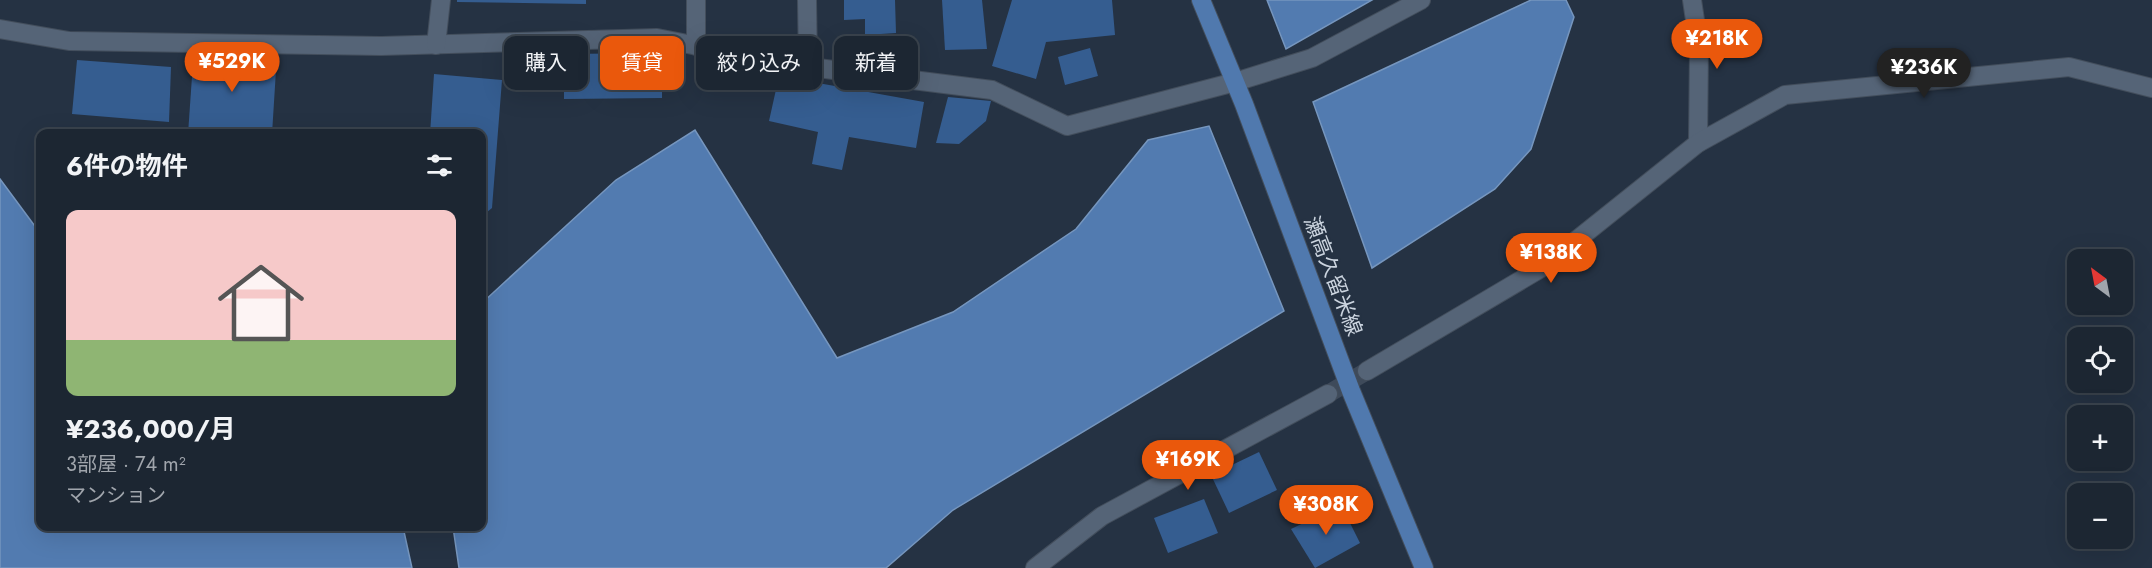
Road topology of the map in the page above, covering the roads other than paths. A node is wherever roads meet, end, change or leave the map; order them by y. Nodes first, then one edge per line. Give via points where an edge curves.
1 (441, 0) edge
2 (696, 0) edge
3 (807, 0) edge
4 (1202, 0) edge
5 (1420, 0) edge
6 (1692, 0) edge
7 (0, 29) edge
8 (696, 36) edge
9 (808, 36) edge
10 (436, 45) junction
11 (696, 46) edge
12 (822, 69) edge
13 (1235, 82) junction
14 (2152, 88) edge
15 (1698, 143) junction
16 (1367, 371) tunnel mouth
17 (1328, 394) tunnel mouth
18 (1035, 568) edge
19 (1424, 568) edge

1 - 10 street
2 - 8 street
3 - 9 street
4 - 13 main road, 瀬高久留米線
5 - 13 street via 1312,58
6 - 15 street via 1699,47
7 - 10 street via 69,41
10 - 11 street via 657,38
12 - 13 street via 992,90 1066,126
13 - 19 main road, 瀬高久留米線
14 - 15 street via 2069,67 1785,95
15 - 16 street via 1543,267
17 - 18 street via 1102,516

